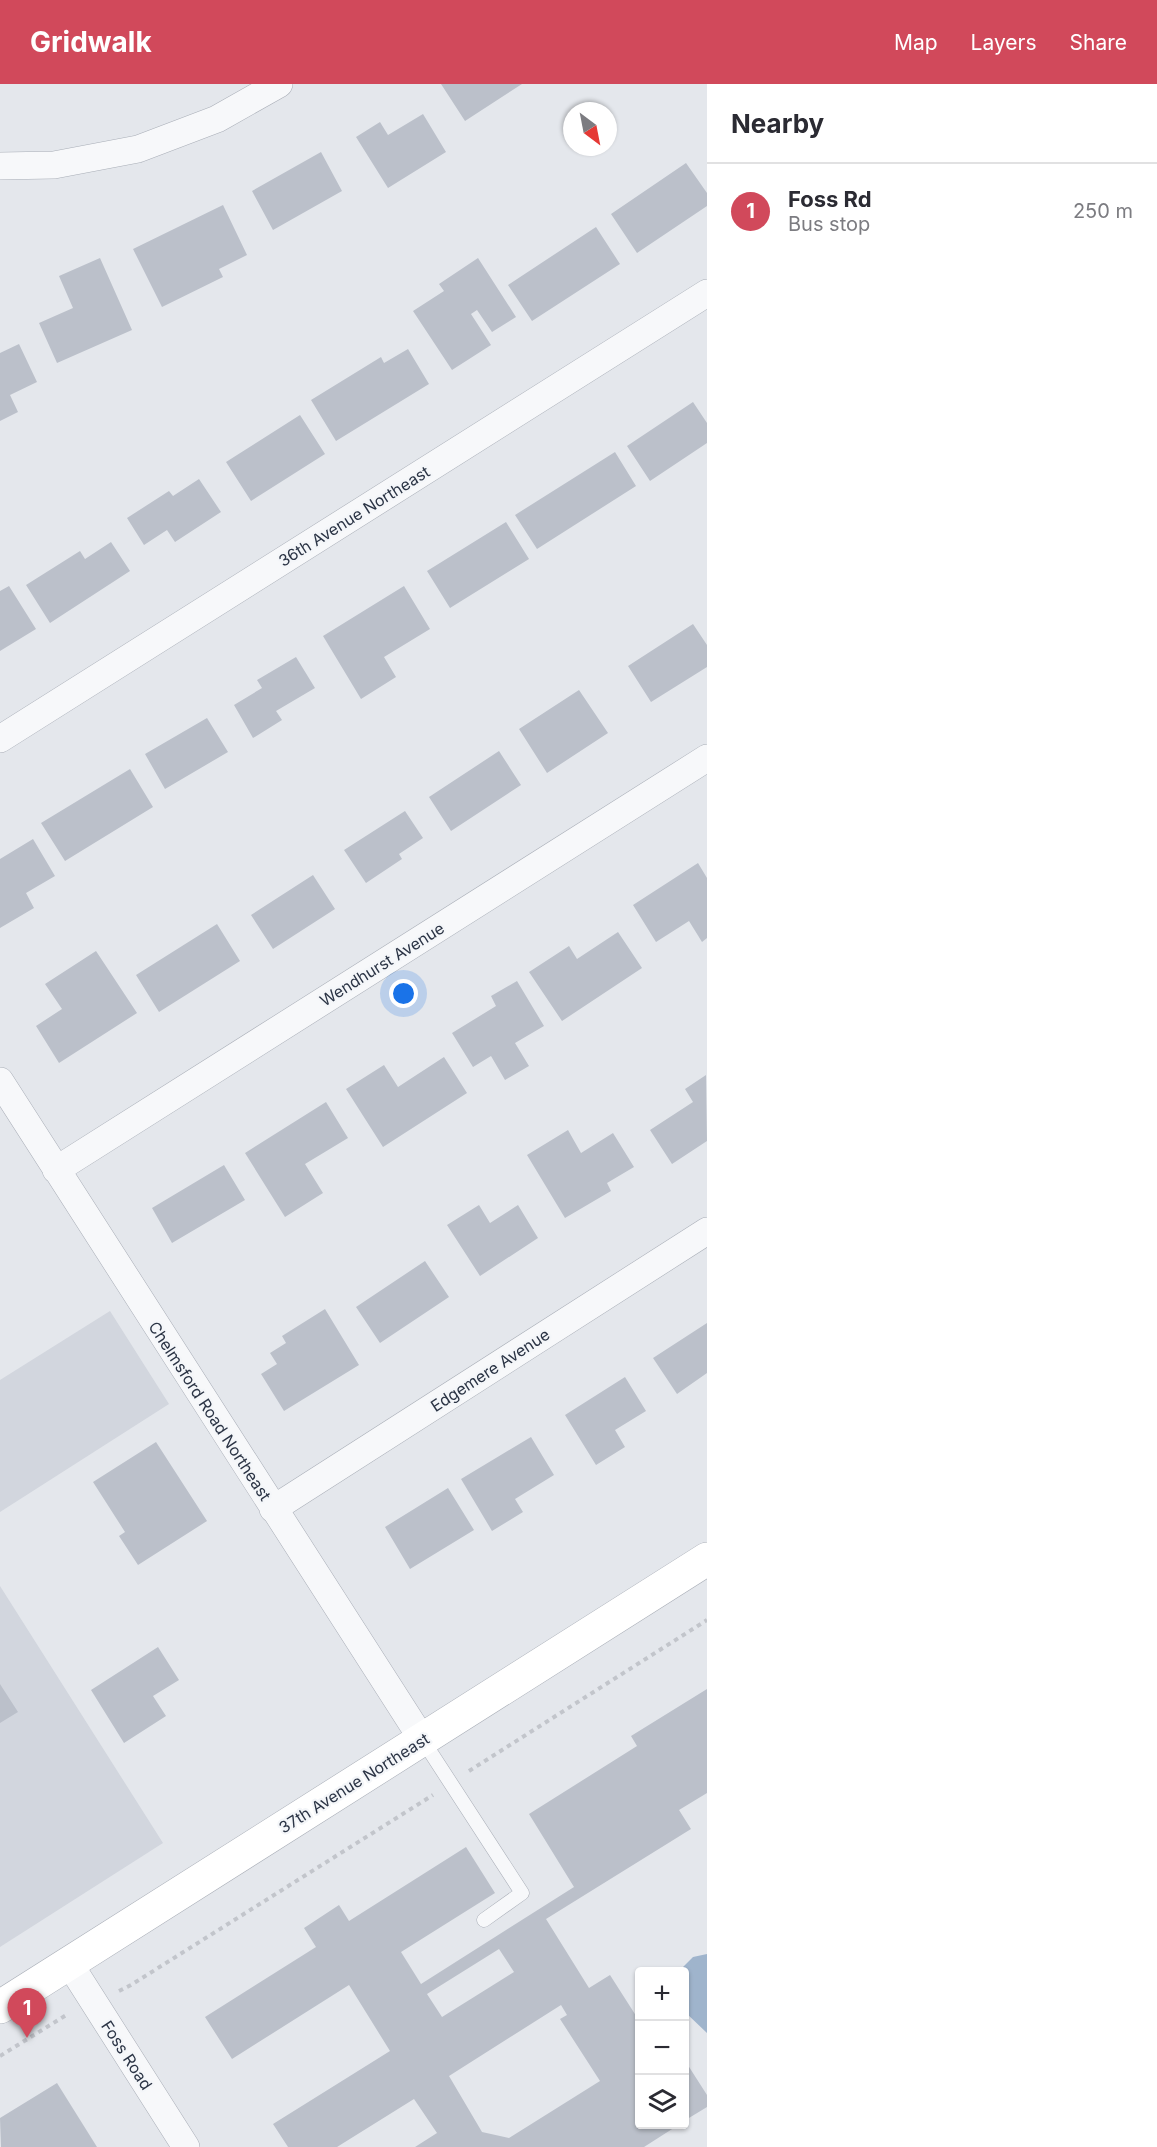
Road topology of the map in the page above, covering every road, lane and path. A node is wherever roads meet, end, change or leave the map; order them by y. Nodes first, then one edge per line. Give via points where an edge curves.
1 (279, 84) edge
2 (0, 166) edge
3 (707, 293) edge
4 (0, 739) edge
5 (707, 758) edge
6 (0, 1081) edge
7 (56, 1170) junction
8 (707, 1231) edge
9 (273, 1509) junction
10 (707, 1559) edge
11 (707, 1620) edge
12 (422, 1739) junction
13 (451, 1783) junction
14 (484, 1920) dead end
15 (69, 1963) junction
16 (131, 1985) dead end
17 (0, 2007) edge
18 (60, 2018) dead end
19 (0, 2056) edge
20 (186, 2147) edge

1 - 2 street via 217,119 138,148 54,165
3 - 4 street, 36th Avenue Northeast
5 - 7 street, Wendhurst Avenue
6 - 7 street, Chelmsford Road Northeast
7 - 9 street, Chelmsford Road Northeast
8 - 9 street, Edgemere Avenue
9 - 12 street, Chelmsford Road Northeast
10 - 12 main road, 37th Avenue Northeast
11 - 13 path
12 - 13 lane
12 - 15 main road, 37th Avenue Northeast
13 - 14 lane via 522,1893
13 - 16 path
15 - 17 main road, 37th Avenue Northeast
15 - 20 street, Foss Road
18 - 19 path

